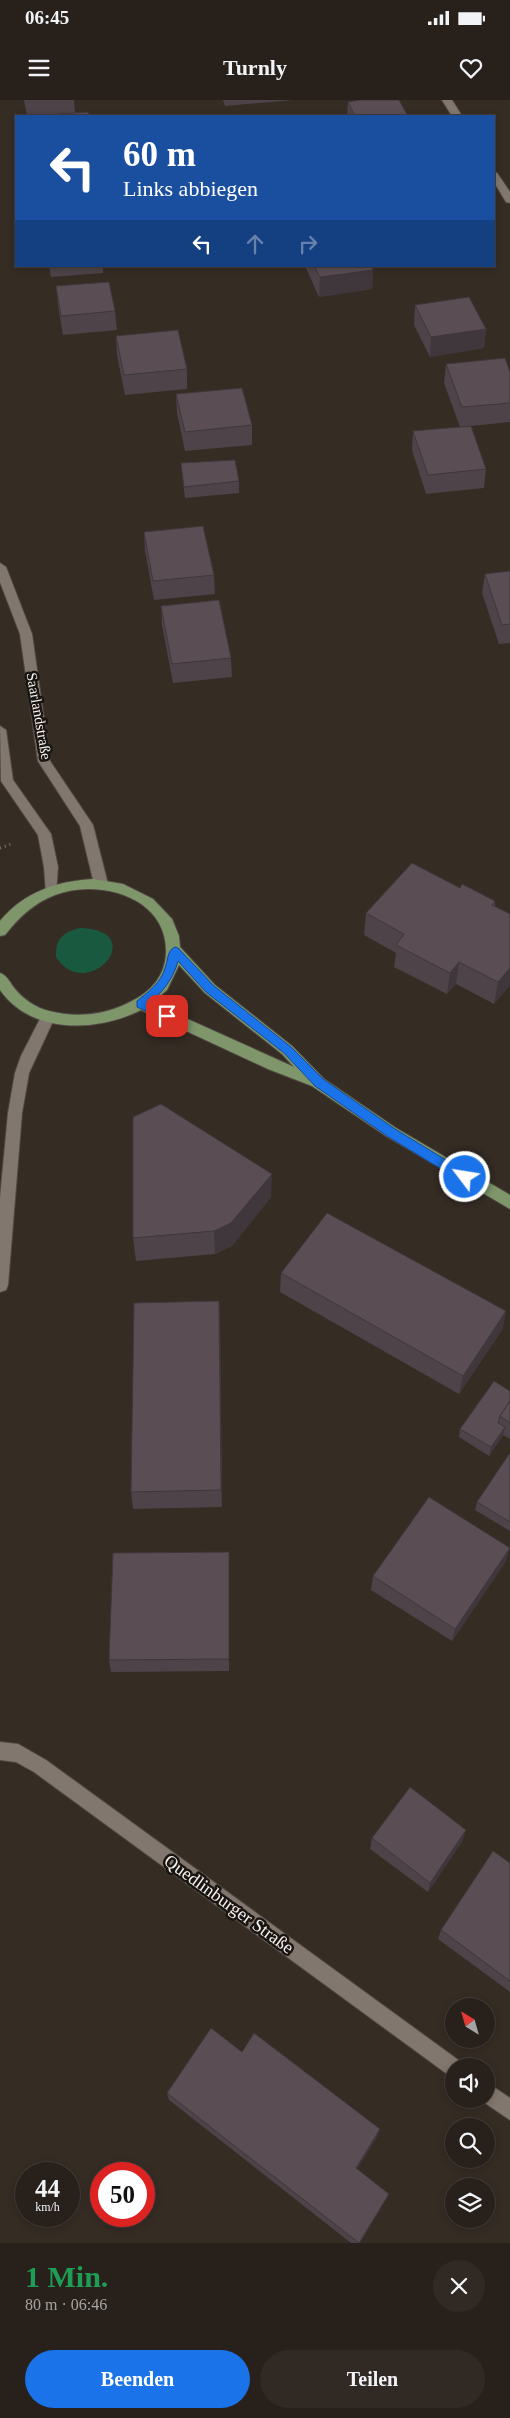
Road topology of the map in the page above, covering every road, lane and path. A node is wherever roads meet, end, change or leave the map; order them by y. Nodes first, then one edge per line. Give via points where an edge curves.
1 (447, 100) edge
2 (456, 115) edge
3 (495, 177) edge
4 (510, 200) edge
5 (0, 570) edge
6 (0, 731) edge
7 (101, 884) junction
8 (52, 890) junction
9 (6, 912) edge
10 (0, 931) edge
11 (175, 951) junction
12 (0, 978) edge
13 (141, 1004) junction
14 (48, 1017) junction
15 (319, 1082) junction
16 (510, 1203) edge
17 (0, 1285) edge
18 (0, 1751) edge
19 (445, 2062) edge
20 (495, 2099) edge
21 (510, 2110) edge

1 - 2 street
3 - 4 street
5 - 7 street, Saarlandstraße via 26,634 44,761 86,826
6 - 8 street via 8,781 44,834
7 - 8 main road via 76,884
7 - 11 main road via 139,896 162,914 172,932
8 - 9 main road
9 - 10 main road
11 - 13 main road via 170,971 159,989
11 - 15 main road via 210,989 287,1050
12 - 14 main road via 8,992 25,1007
13 - 14 main road via 96,1020
13 - 15 main road via 273,1065
14 - 17 street via 22,1073 15,1113
15 - 16 main road via 391,1132
18 - 19 street, Quedlinburger Straße via 18,1753 40,1766
20 - 21 street

